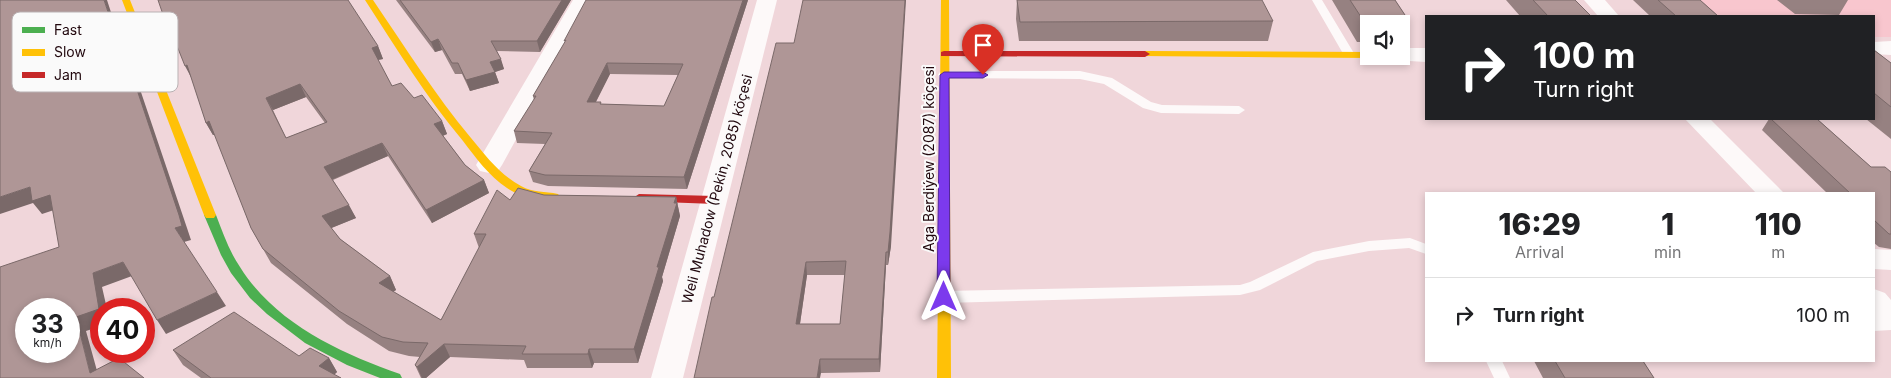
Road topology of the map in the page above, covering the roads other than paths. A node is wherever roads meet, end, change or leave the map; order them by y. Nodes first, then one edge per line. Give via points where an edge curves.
1 (126, 0) edge
2 (369, 0) edge
3 (583, 0) edge
4 (767, 0) edge
5 (945, 0) edge
6 (1316, 0) edge
7 (1594, 0) edge
8 (131, 12) edge
9 (1608, 15) edge
10 (1875, 48) edge
11 (1891, 48) edge
12 (944, 54) junction
13 (1349, 55) junction
14 (1360, 55) edge
15 (1410, 55) edge
16 (1425, 55) edge
17 (944, 75) junction
18 (162, 92) edge
19 (1239, 110) dead end
20 (1698, 120) edge
21 (489, 165) junction
22 (1770, 192) edge
23 (568, 197) edge
24 (627, 198) edge
25 (716, 200) junction
26 (1425, 249) edge
27 (1875, 259) edge
28 (1891, 260) edge
29 (944, 297) junction
30 (1875, 301) edge
31 (1891, 319) edge
32 (1891, 324) edge
33 (1875, 325) edge
34 (1494, 362) edge
35 (395, 378) edge
36 (667, 378) edge
37 (944, 378) edge
38 (1502, 378) edge

1 - 8 street
2 - 21 street via 447,115
3 - 21 street
4 - 25 street, Weli Muhadow (Pekin, 2085) köçesi
5 - 12 street, Aga Berdiýew (2087) köçesi
6 - 13 lane
7 - 9 street
10 - 11 street
12 - 13 street
12 - 17 street, Aga Berdiýew (2087) köçesi
13 - 14 street
15 - 16 street
17 - 19 lane via 1080,75 1108,82 1161,110
17 - 29 street, Aga Berdiýew (2087) köçesi
18 - 35 street via 223,247 240,276 260,299 295,329 331,351 376,373
20 - 22 street
21 - 23 street via 518,190
24 - 25 street
25 - 36 street, Weli Muhadow (Pekin, 2085) köçesi
26 - 29 lane via 1410,242 1314,257 1240,290
27 - 28 street
29 - 37 street, Aga Berdiýew (2087) köçesi
30 - 31 street
32 - 33 lane
34 - 38 lane

